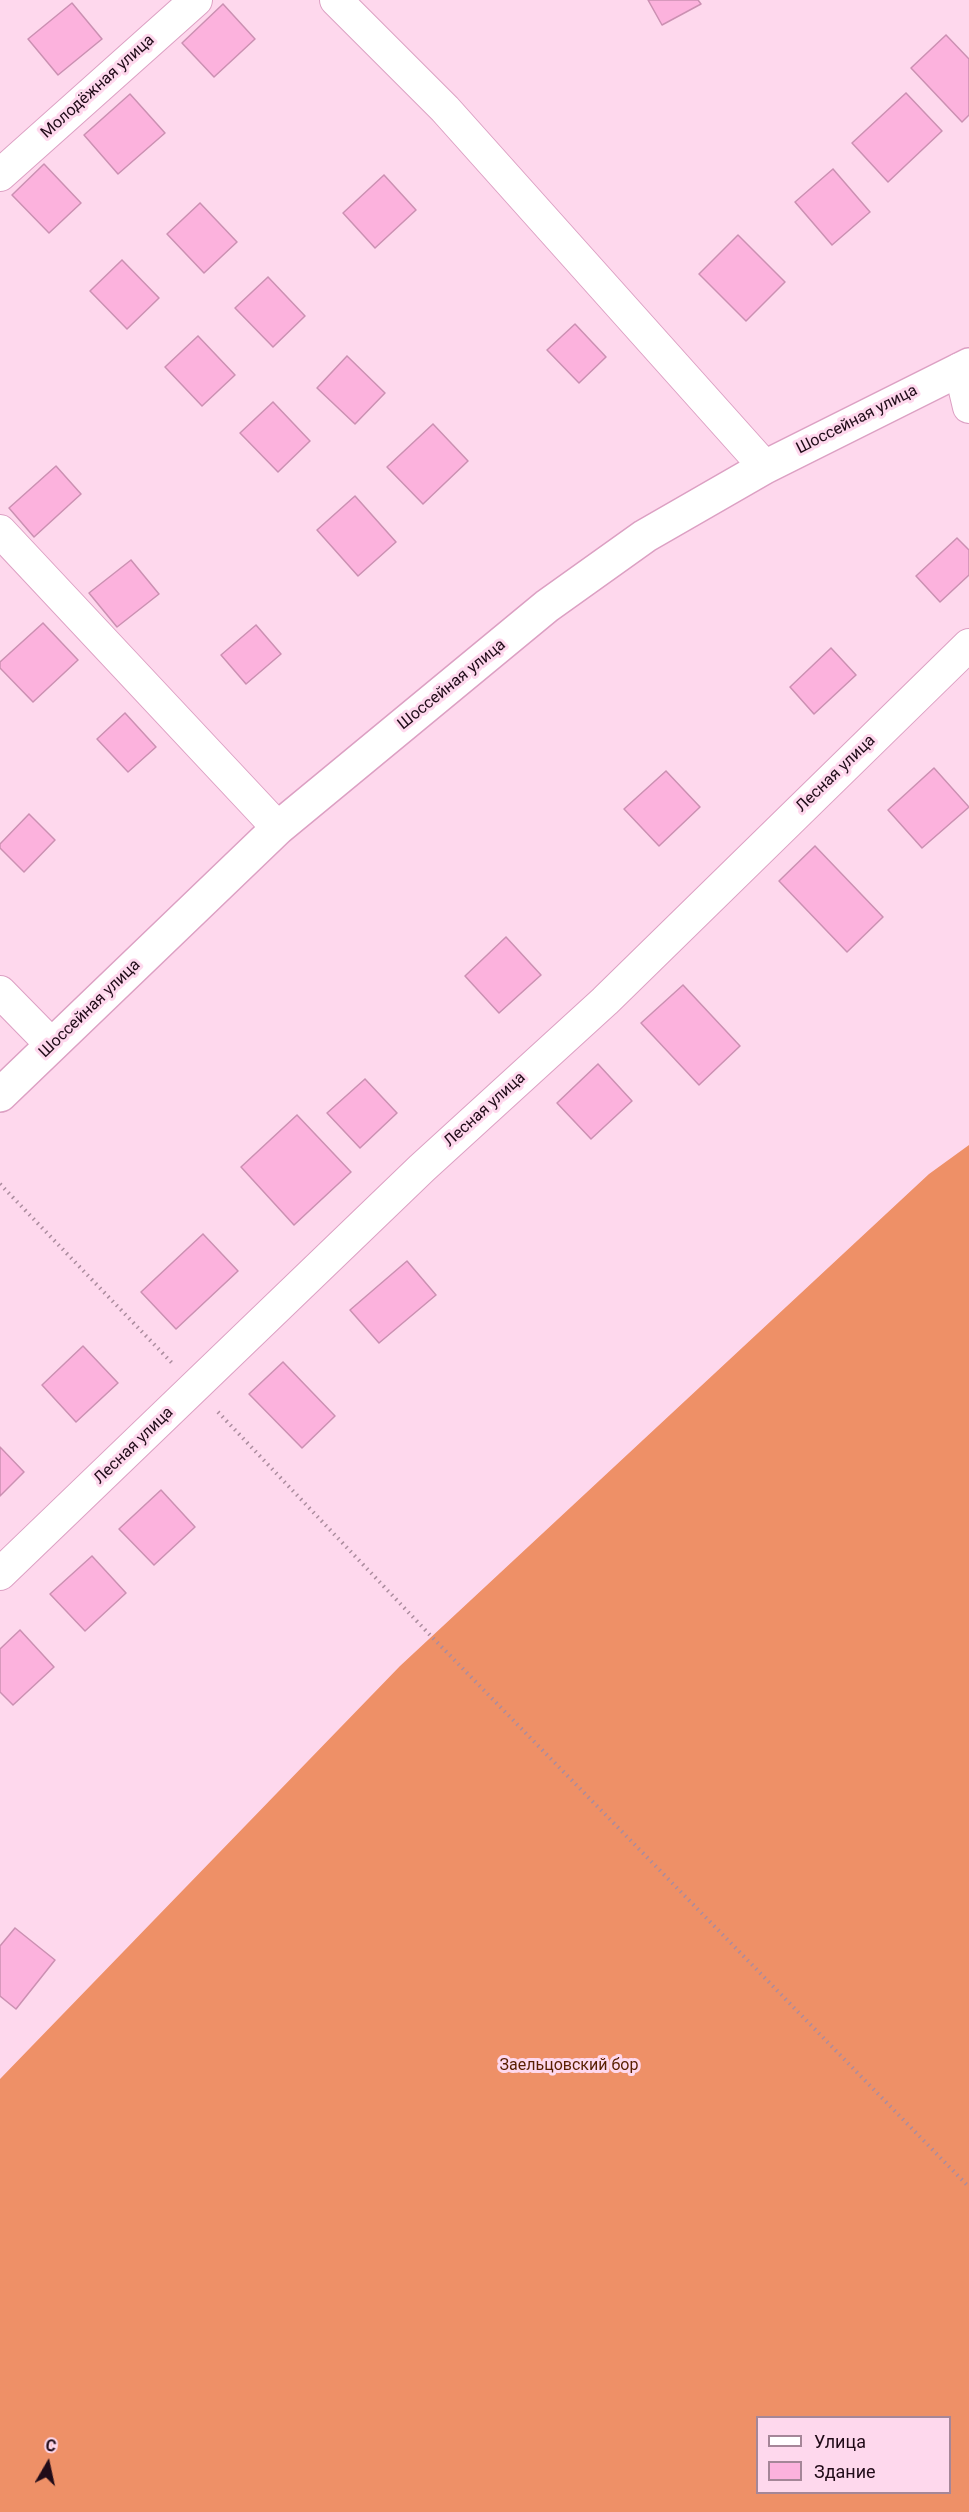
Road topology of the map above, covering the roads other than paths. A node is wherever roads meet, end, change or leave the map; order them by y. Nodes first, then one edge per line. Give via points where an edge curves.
1 (196, 0) edge
2 (336, 0) edge
3 (0, 175) edge
4 (964, 367) edge
5 (969, 407) edge
6 (765, 467) junction
7 (0, 531) edge
8 (969, 645) edge
9 (278, 828) junction
10 (0, 992) edge
11 (52, 1045) junction
12 (0, 1095) edge
13 (0, 1574) edge

1 - 3 street, Молодёжная улица
2 - 6 street via 445,109
4 - 5 street
4 - 6 street, Шоссейная улица
6 - 9 street, Шоссейная улица via 645,537 547,606
7 - 9 street
8 - 13 street, Лесная улица via 605,1001 422,1168
9 - 11 street, Шоссейная улица
10 - 11 street
11 - 12 street, Шоссейная улица

